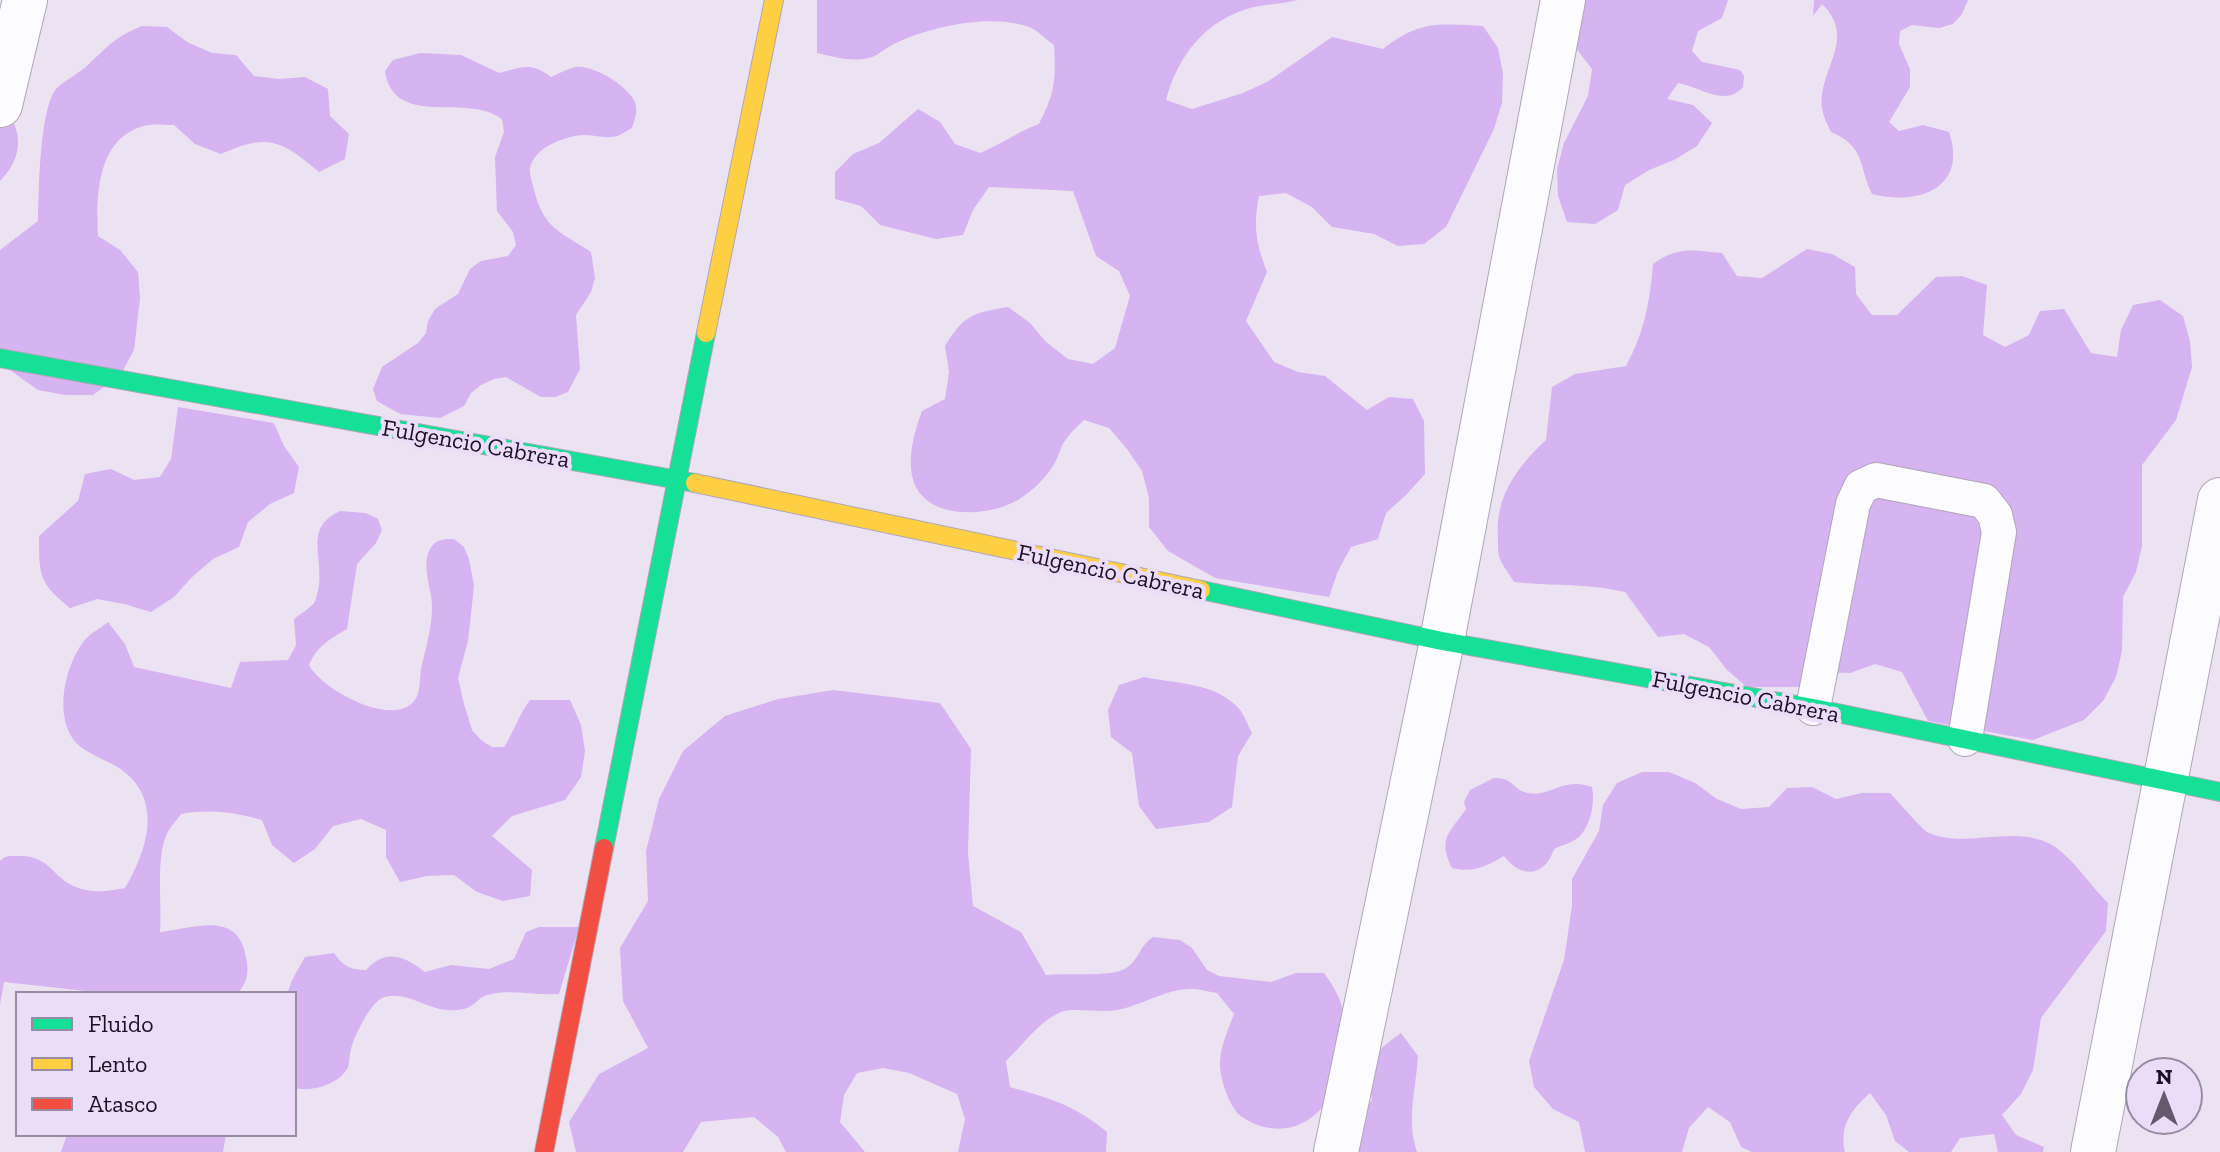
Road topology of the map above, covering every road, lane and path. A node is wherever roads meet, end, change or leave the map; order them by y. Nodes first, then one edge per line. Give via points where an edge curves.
1 (25, 0) edge
2 (774, 0) edge
3 (1563, 0) edge
4 (0, 105) edge
5 (0, 358) edge
6 (676, 479) junction
7 (2220, 500) edge
8 (1442, 641) junction
9 (1813, 708) junction
10 (1965, 739) junction
11 (2166, 781) junction
12 (2220, 792) edge
13 (544, 1152) edge
14 (1336, 1152) edge
15 (2093, 1152) edge

1 - 4 street
2 - 6 main road
3 - 8 street
5 - 6 main road, Fulgencio Cabrera
6 - 8 main road, Fulgencio Cabrera
6 - 13 main road
7 - 11 street
8 - 9 main road, Fulgencio Cabrera
8 - 14 street
9 - 10 main road, Fulgencio Cabrera
9 - 10 lane via 1853,504 1861,487 1876,480 1984,501 1999,532
10 - 11 main road, Fulgencio Cabrera
11 - 12 main road, Fulgencio Cabrera
11 - 15 street

